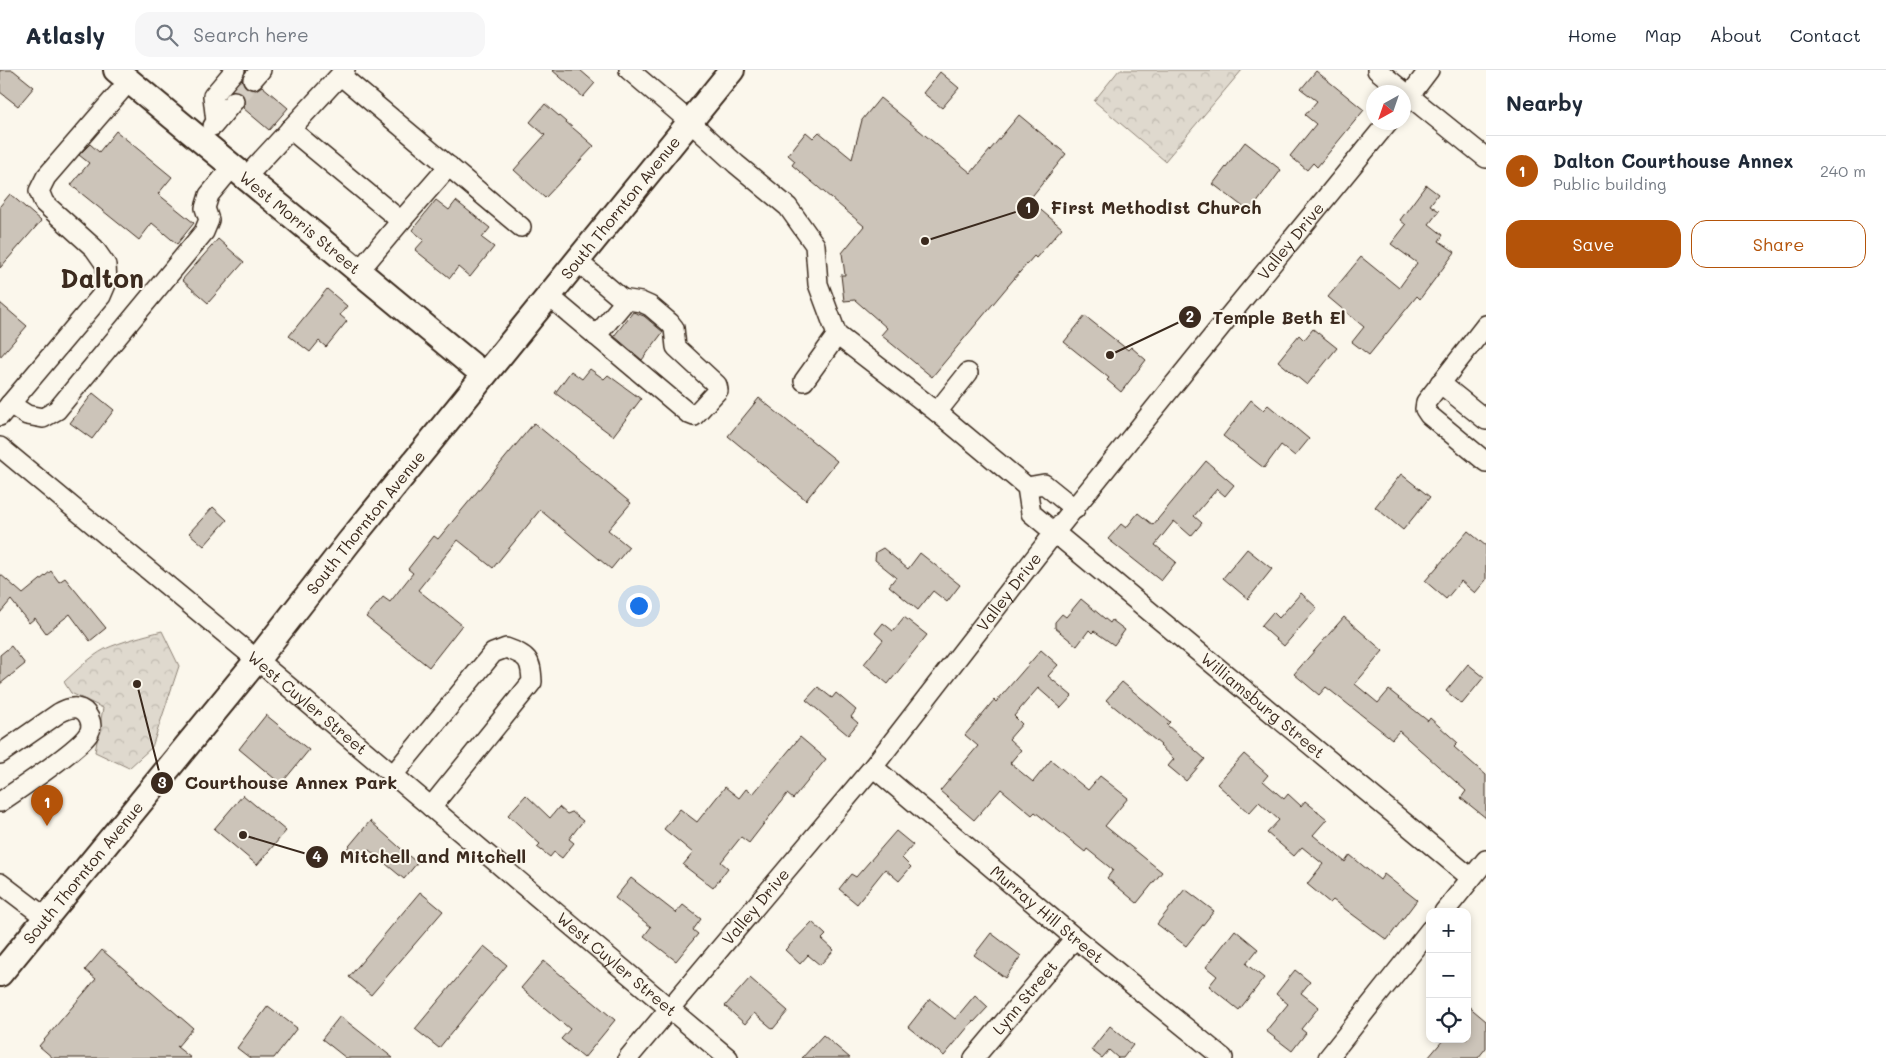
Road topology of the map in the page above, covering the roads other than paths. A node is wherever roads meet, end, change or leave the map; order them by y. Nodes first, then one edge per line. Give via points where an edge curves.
1 (235, 70) edge
2 (629, 70) edge
3 (732, 70) edge
4 (1377, 70) edge
5 (1430, 70) edge
6 (342, 73) edge
7 (123, 75) edge
8 (1392, 85) edge
9 (1411, 94) edge
10 (234, 101) tunnel mouth
11 (1411, 104) edge
12 (216, 122) junction
13 (690, 122) junction
14 (290, 129) junction
15 (1381, 130) edge
16 (201, 140) junction
17 (1486, 158) edge
18 (448, 166) junction
19 (239, 172) junction
20 (401, 221) junction
21 (521, 226) dead end
22 (577, 261) junction
23 (359, 271) junction
24 (548, 296) junction
25 (622, 299) junction
26 (1486, 324) edge
27 (837, 334) junction
28 (596, 336) junction
29 (968, 373) dead end
30 (484, 375) junction
31 (804, 381) dead end
32 (1440, 383) junction
33 (5, 410) edge
34 (936, 412) junction
35 (1486, 420) edge
36 (0, 447) edge
37 (1486, 462) edge
38 (1027, 487) junction
39 (1075, 509) junction
40 (1055, 532) junction
41 (258, 660) junction
42 (0, 754) edge
43 (873, 767) junction
44 (393, 775) junction
45 (0, 802) edge
46 (431, 807) junction
47 (1486, 860) edge
48 (1471, 878) junction
49 (0, 883) edge
50 (1447, 908) edge
51 (46, 918) junction
52 (1426, 935) edge
53 (1075, 938) junction
54 (0, 974) edge
55 (668, 1008) junction
56 (628, 1058) edge
57 (728, 1058) edge
58 (974, 1058) edge
59 (1223, 1058) edge
60 (1328, 1058) edge

1 - 12 street via 213,96
2 - 13 street
3 - 13 main road, South Thornton Avenue
4 - 8 street
5 - 9 street
6 - 14 street
6 - 18 street
7 - 16 main road, West Morris Street
7 - 33 street via 46,177 39,191 44,203 94,248 106,266 107,282 101,296
10 - 12 street
11 - 17 street
12 - 16 street
13 - 22 main road, South Thornton Avenue
13 - 27 street via 788,207 815,245 818,284
14 - 19 street
14 - 20 street
15 - 39 street, Valley Drive
16 - 19 main road, West Morris Street
18 - 20 street
18 - 21 street
19 - 23 main road, West Morris Street
19 - 33 street via 209,195 206,208 209,220 204,232 57,410 43,418
20 - 23 street
22 - 24 main road, South Thornton Avenue
22 - 25 street
23 - 30 main road, West Morris Street
24 - 28 street
24 - 30 main road, South Thornton Avenue
25 - 28 street via 622,305
25 - 28 street via 642,302 670,323 674,328 676,347 717,385 718,390 694,416 689,414
26 - 32 street
27 - 31 street
27 - 34 street
29 - 34 street
30 - 41 main road, South Thornton Avenue
32 - 35 street
32 - 37 street via 1426,402 1425,409
34 - 38 street
36 - 41 street, West Cuyler Street
38 - 39 street via 1044,484
38 - 40 street, Williamsburg Street via 1030,513
39 - 40 street, Valley Drive
40 - 43 street, Valley Drive
40 - 48 street, Williamsburg Street
41 - 44 street, West Cuyler Street
41 - 51 main road, South Thornton Avenue
42 - 45 street via 69,709 82,710 90,721 89,733 77,746
43 - 53 street, Murray Hill Street
43 - 55 street, Valley Drive
44 - 46 street, West Cuyler Street
44 - 46 street via 493,653 506,648 523,654 531,666 532,682
46 - 55 street, West Cuyler Street
47 - 48 street
48 - 50 street
49 - 51 street
51 - 54 main road, South Thornton Avenue
52 - 60 street
53 - 58 street, Lynn Street
53 - 59 street, Murray Hill Street
55 - 56 street, Valley Drive
55 - 57 street, West Cuyler Street

